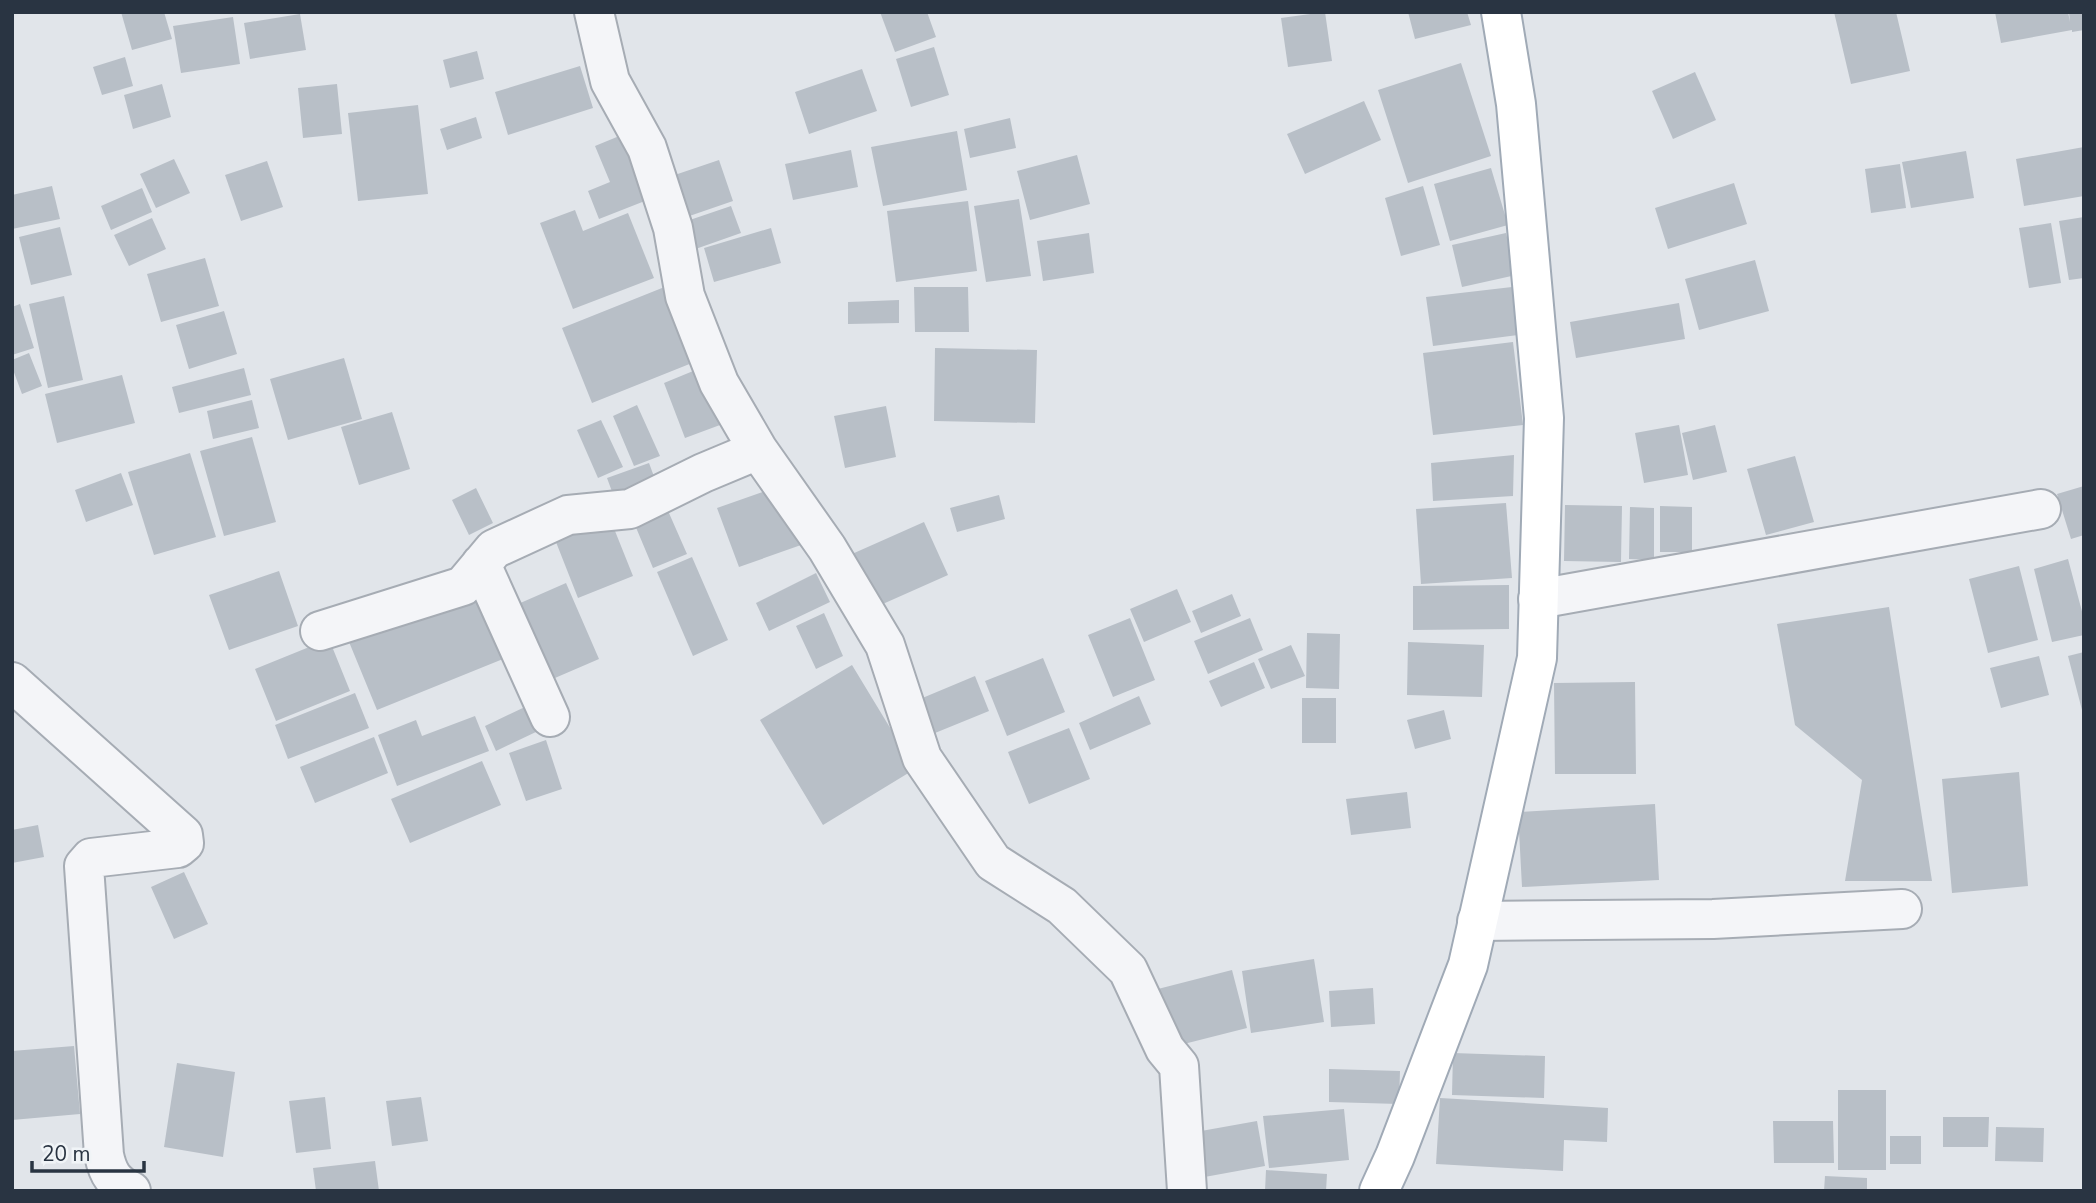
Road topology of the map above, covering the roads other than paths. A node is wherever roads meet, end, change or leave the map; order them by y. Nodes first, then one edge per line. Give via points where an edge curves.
1 (594, 12) edge
2 (1501, 12) edge
3 (758, 450) junction
4 (2040, 509) dead end
5 (481, 564) junction
6 (1538, 599) junction
7 (320, 631) dead end
8 (12, 682) edge
9 (550, 717) dead end
10 (1902, 909) dead end
11 (1477, 921) junction
12 (131, 1191) edge
13 (1187, 1191) edge
14 (1379, 1191) edge

1 - 3 street via 610,81 647,148 668,214 685,296 719,383
2 - 6 main road via 1516,104 1544,418
3 - 5 street via 630,509 568,515 494,549
3 - 13 street via 827,548 885,645 922,758 993,862 1062,906 1128,970 1165,1049 1179,1066
4 - 6 street
5 - 7 street via 463,586
5 - 9 street
6 - 11 main road via 1537,658
8 - 12 street via 185,840 178,848 91,858 84,866 104,1155 108,1172 117,1184
10 - 11 street via 1713,919
11 - 14 main road via 1468,965

